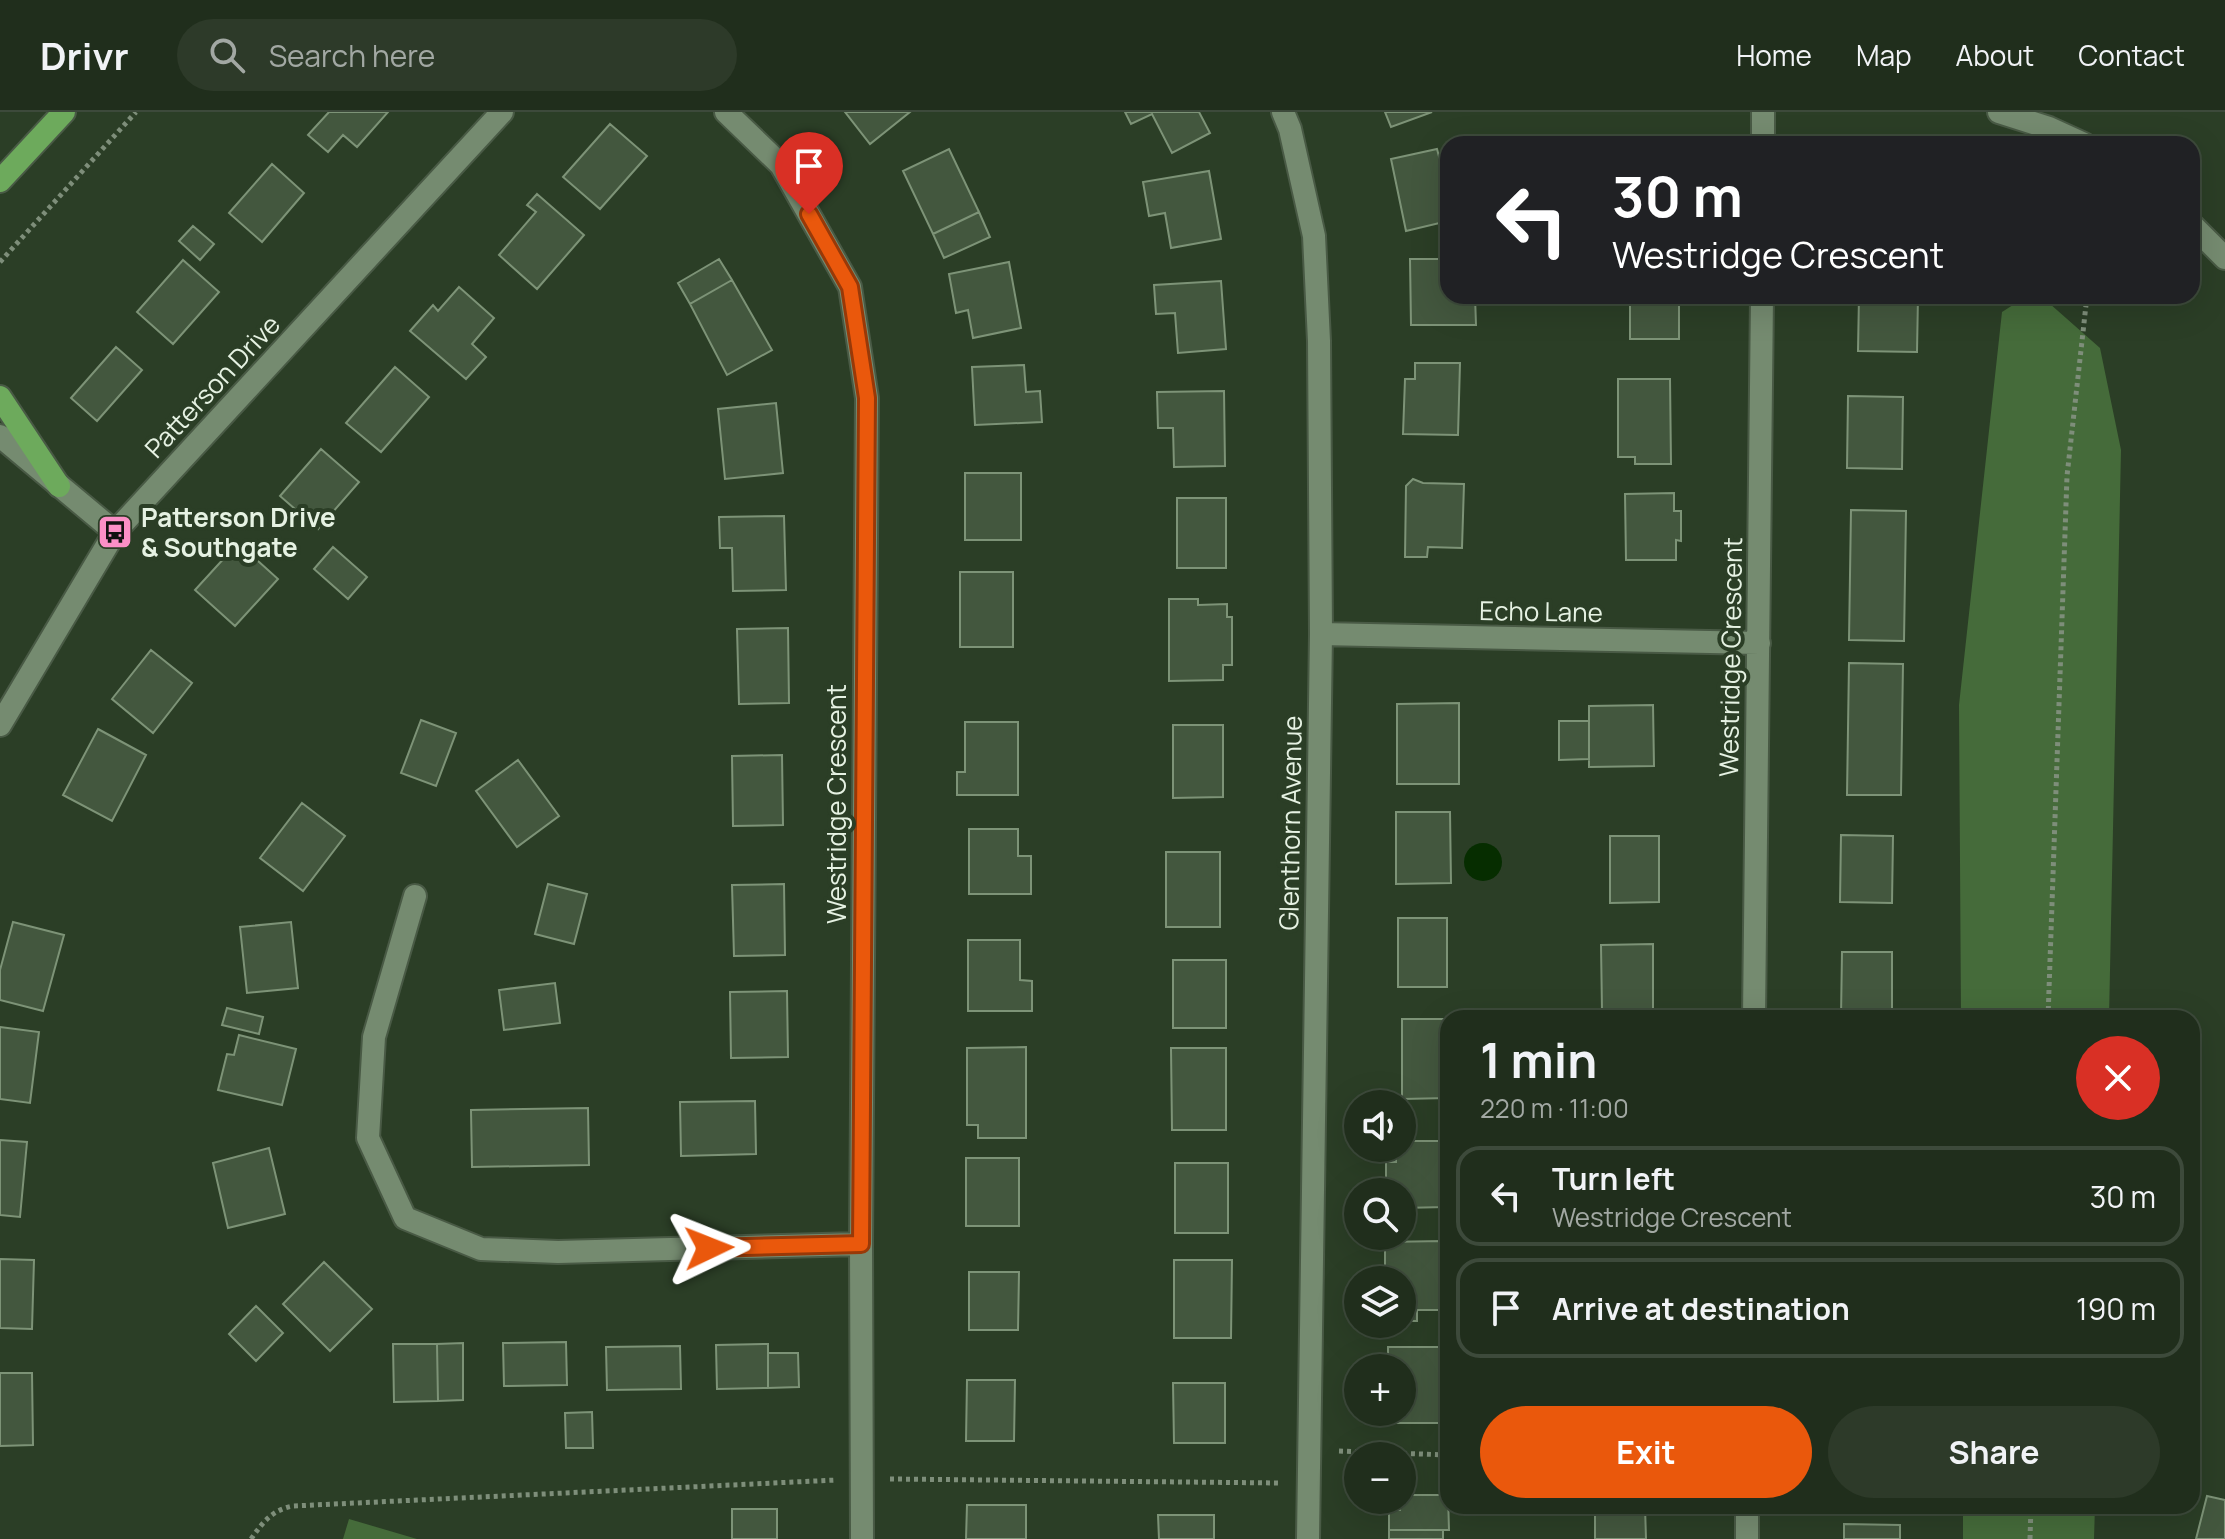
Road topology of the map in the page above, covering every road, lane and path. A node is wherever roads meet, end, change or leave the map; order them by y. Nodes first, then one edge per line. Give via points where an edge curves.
1 (64, 112) edge
2 (136, 112) edge
3 (502, 112) edge
4 (726, 112) edge
5 (1283, 112) edge
6 (1763, 112) edge
7 (1999, 112) edge
8 (1763, 136) edge
9 (2066, 136) edge
10 (0, 181) edge
11 (2200, 233) edge
12 (2225, 258) edge
13 (0, 262) edge
14 (1762, 304) edge
15 (2086, 304) edge
16 (0, 397) edge
17 (0, 436) edge
18 (59, 486) junction
19 (115, 532) junction
20 (1321, 634) junction
21 (1759, 643) junction
22 (0, 725) edge
23 (415, 896) dead end
24 (1754, 1010) edge
25 (2048, 1010) edge
26 (861, 1244) junction
27 (1338, 1451) dead end
28 (1440, 1455) edge
29 (863, 1478) junction
30 (1287, 1483) dead end
31 (1747, 1514) edge
32 (2031, 1514) edge
33 (251, 1539) edge
34 (862, 1539) edge
35 (1308, 1539) edge
36 (1747, 1539) edge
37 (2030, 1539) edge

1 - 10 highway
2 - 13 path
3 - 19 street, Patterson Drive
4 - 26 street, Westridge Crescent via 781,165 850,287 867,398
5 - 20 street, Glenthorn Avenue via 1314,236
6 - 8 street
7 - 9 street
11 - 12 street
14 - 21 street, Westridge Crescent
15 - 25 path via 2067,476
16 - 18 highway
17 - 18 street
18 - 19 street
19 - 22 street, Patterson Drive
20 - 21 street, Echo Lane
20 - 35 street, Glenthorn Avenue
21 - 24 street, Westridge Crescent
23 - 26 street via 374,1037 368,1138 405,1218 481,1249 558,1252
26 - 29 street, Westridge Crescent
27 - 28 path
29 - 30 path
29 - 33 path via 293,1506 271,1514
29 - 34 street, Westridge Crescent
31 - 36 street
32 - 37 path

